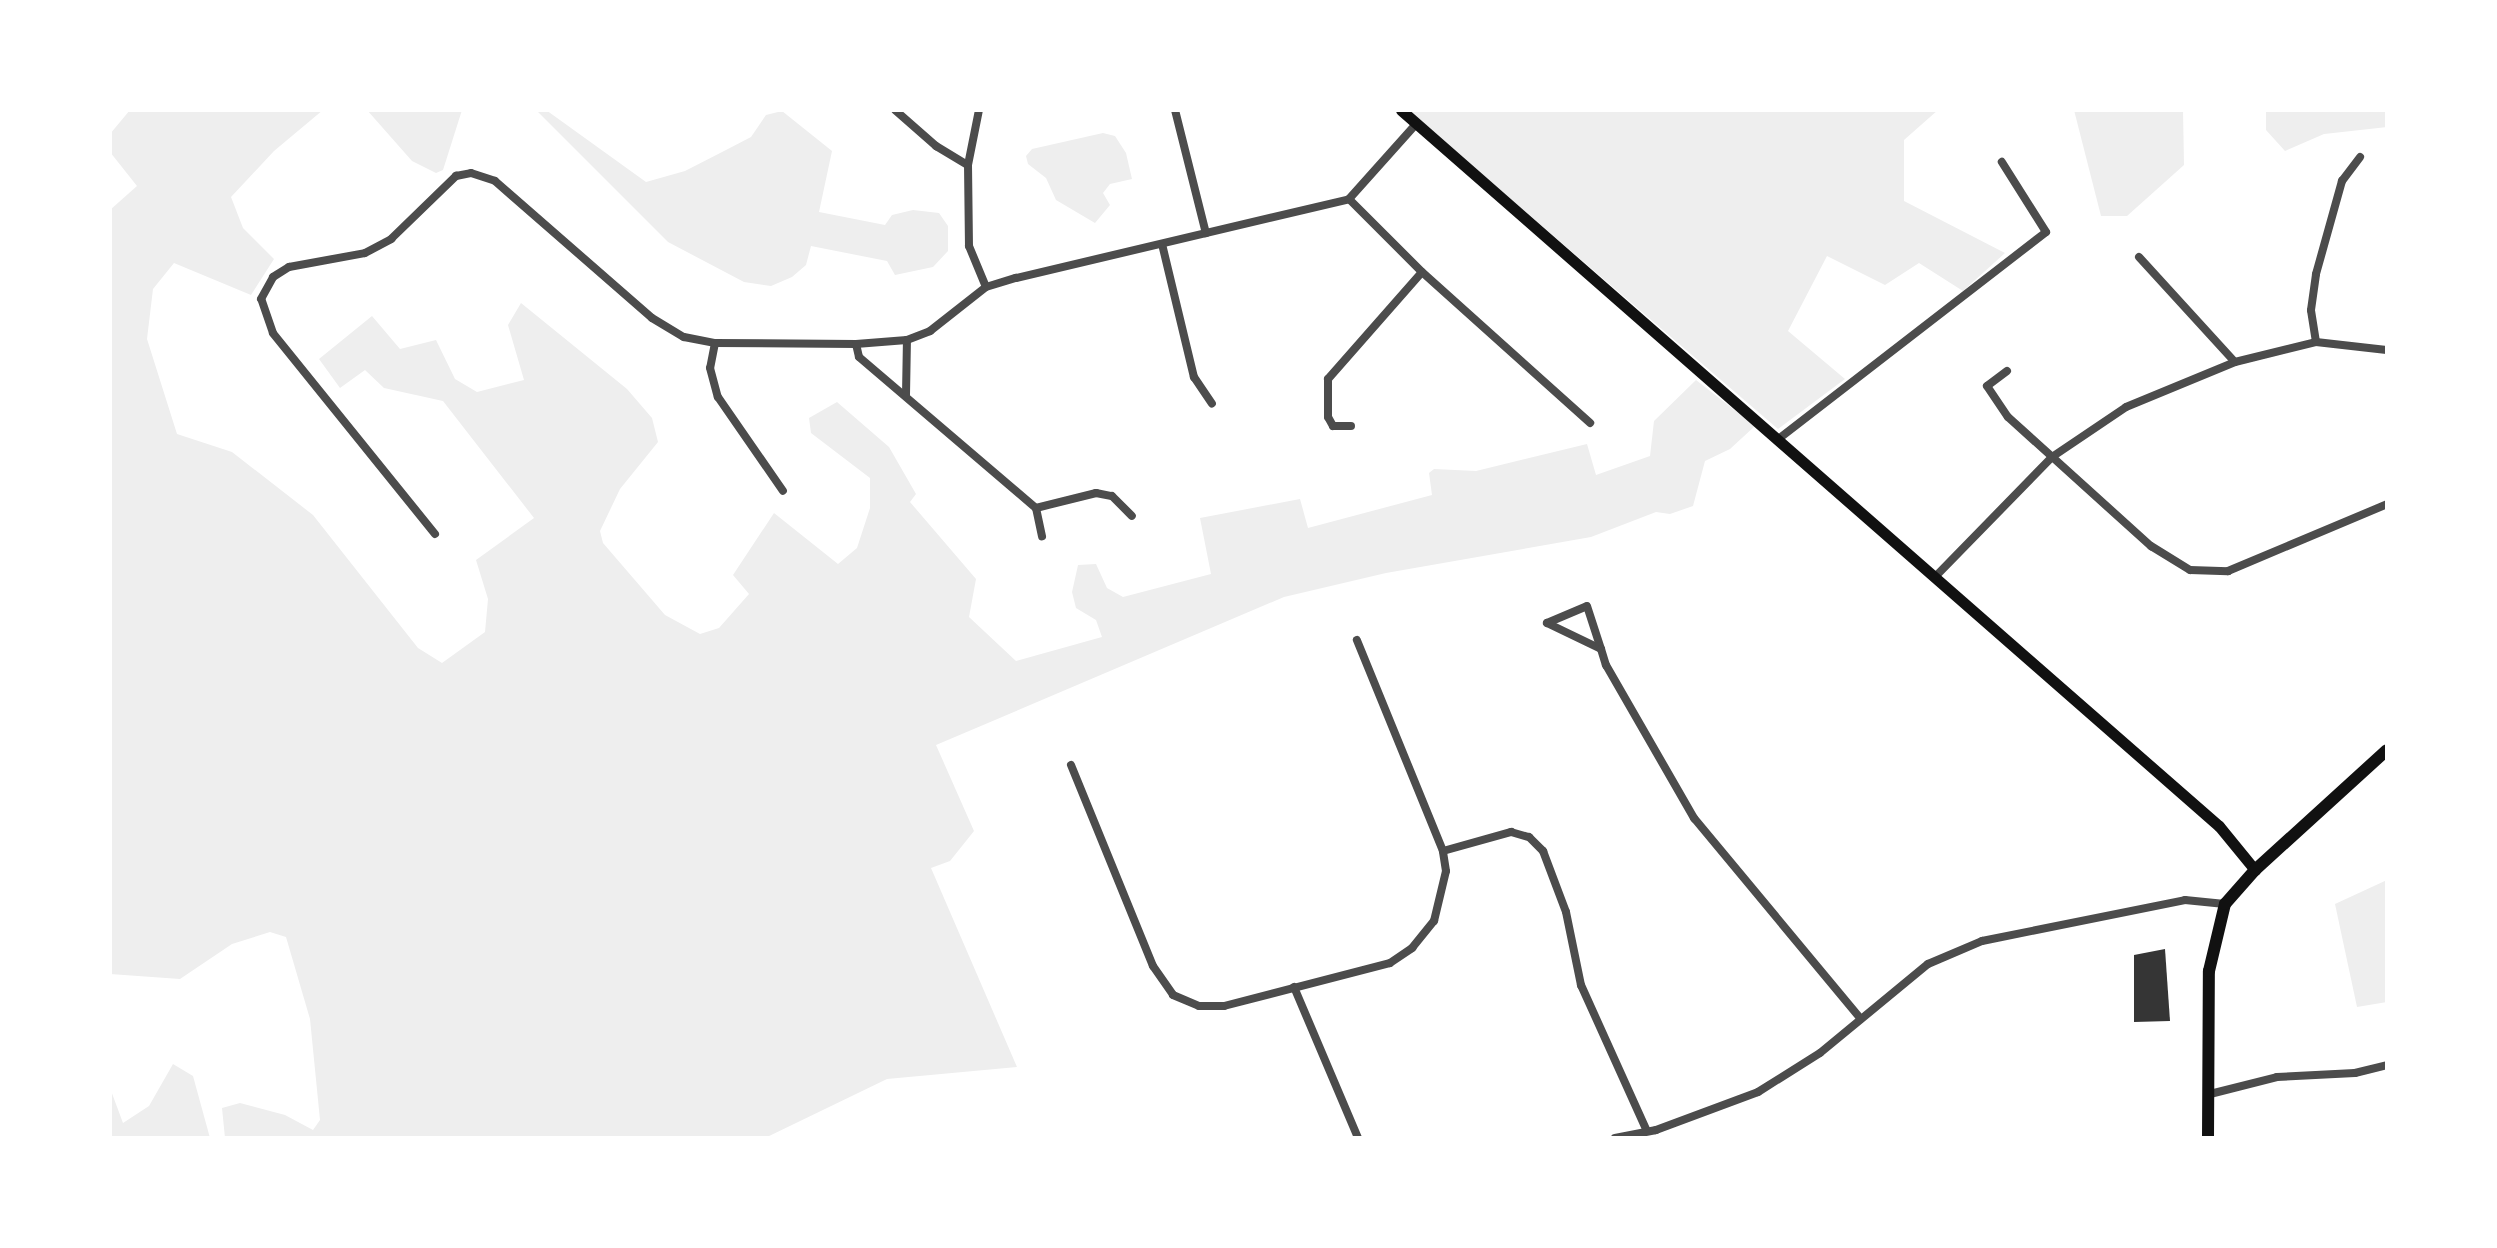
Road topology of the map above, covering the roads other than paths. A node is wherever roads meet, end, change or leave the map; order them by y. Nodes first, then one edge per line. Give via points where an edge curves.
1 (895, 110) edge
2 (979, 110) edge
3 (1175, 110) edge
4 (1401, 110) edge
5 (1417, 123) junction
6 (2360, 157) dead end
7 (2002, 162) dead end
8 (968, 165) junction
9 (1349, 199) junction
10 (1206, 233) junction
11 (1162, 244) junction
12 (2139, 257) dead end
13 (1422, 272) junction
14 (986, 287) junction
15 (907, 340) junction
16 (2316, 342) junction
17 (715, 343) junction
18 (856, 344) junction
19 (2387, 350) edge
20 (2235, 362) junction
21 (2007, 371) dead end
22 (906, 395) junction
23 (1212, 404) dead end
24 (1590, 423) dead end
25 (1351, 426) dead end
26 (1777, 440) junction
27 (2052, 457) junction
28 (783, 491) dead end
29 (2387, 504) edge
30 (1036, 508) junction
31 (1132, 516) dead end
32 (435, 534) dead end
33 (1042, 536) dead end
34 (1934, 578) junction
35 (1357, 640) dead end
36 (1601, 649) junction
37 (2387, 750) edge
38 (1071, 765) dead end
39 (1443, 851) junction
40 (2255, 870) junction
41 (2225, 904) junction
42 (1294, 987) junction
43 (1861, 1019) junction
44 (2387, 1065) edge
45 (2210, 1094) junction
46 (1647, 1131) junction
47 (1358, 1138) edge
48 (1615, 1138) edge
49 (2208, 1138) edge

1 - 8 street via 936,146
2 - 8 street
3 - 10 street
4 - 5 main road
5 - 9 street
5 - 26 main road
6 - 16 street via 2342,181 2316,274 2311,310
7 - 26 street via 2046,232
8 - 14 street via 969,246
9 - 10 street
9 - 13 street
10 - 11 street
11 - 14 street
11 - 23 street via 1194,377
12 - 20 street
13 - 24 street
13 - 25 street via 1328,379 1328,417 1333,426
14 - 15 street via 930,331
15 - 18 street
15 - 22 street
16 - 19 street
16 - 20 street
17 - 18 street
17 - 28 street via 710,368 718,397
17 - 32 street via 684,337 652,318 495,181 471,173 445,183 391,239 365,253 289,267 273,277 261,299 273,333
18 - 22 street via 859,357
20 - 27 street via 2126,407
21 - 27 street via 1987,386 2008,417
22 - 30 street
26 - 34 main road
27 - 29 street via 2151,546 2190,570 2228,571
27 - 34 street
30 - 31 street via 1096,493 1112,496
30 - 33 street
34 - 40 main road via 2219,826
35 - 39 street
36 - 36 street via 1587,606 1547,623 1587,642
36 - 43 street via 1694,818
37 - 40 main road
38 - 42 street via 1153,966 1173,995 1199,1006 1224,1006
39 - 42 street via 1446,871 1438,908 1412,948 1390,963
39 - 46 street via 1511,832 1529,837 1543,851 1566,912 1581,985
40 - 41 main road
41 - 43 street via 2185,900 1982,941 1928,964
41 - 45 main road via 2209,971
42 - 47 street
43 - 46 street via 1820,1053 1758,1092
44 - 45 street via 2355,1073 2277,1077
45 - 49 main road
46 - 48 street

